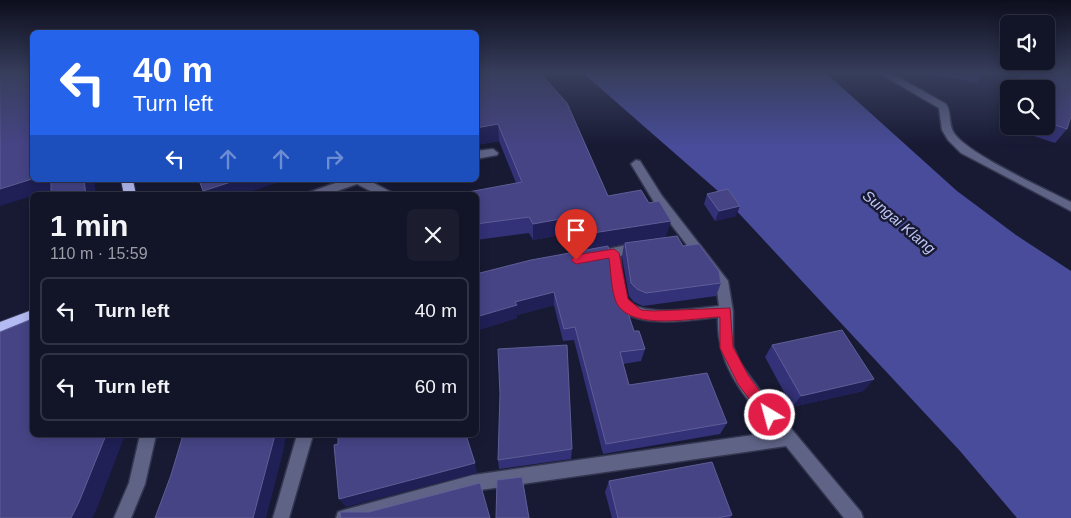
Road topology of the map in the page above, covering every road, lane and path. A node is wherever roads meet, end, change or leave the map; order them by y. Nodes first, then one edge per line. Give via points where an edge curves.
1 (927, 97) edge
2 (493, 153) dead end
3 (479, 155) edge
4 (636, 164) dead end
5 (351, 182) edge
6 (361, 182) edge
7 (323, 192) edge
8 (381, 192) edge
9 (1071, 207) edge
10 (690, 241) junction
11 (672, 243) edge
12 (653, 245) edge
13 (614, 253) junction
14 (586, 258) edge
15 (726, 311) junction
16 (30, 317) edge
17 (0, 329) edge
18 (148, 437) edge
19 (303, 437) edge
20 (789, 438) junction
21 (122, 518) edge
22 (281, 518) edge
23 (344, 518) edge
24 (856, 518) edge

1 - 9 street via 943,106 951,139 965,152
2 - 3 street
4 - 10 street
5 - 7 street
6 - 8 street
10 - 11 street
10 - 15 street via 722,281
12 - 13 street
13 - 14 street
13 - 15 street via 622,302 638,314 653,316
15 - 20 street via 726,348 743,379
16 - 17 highway
18 - 21 street via 136,484
19 - 22 street
20 - 23 street via 473,483
20 - 24 street

